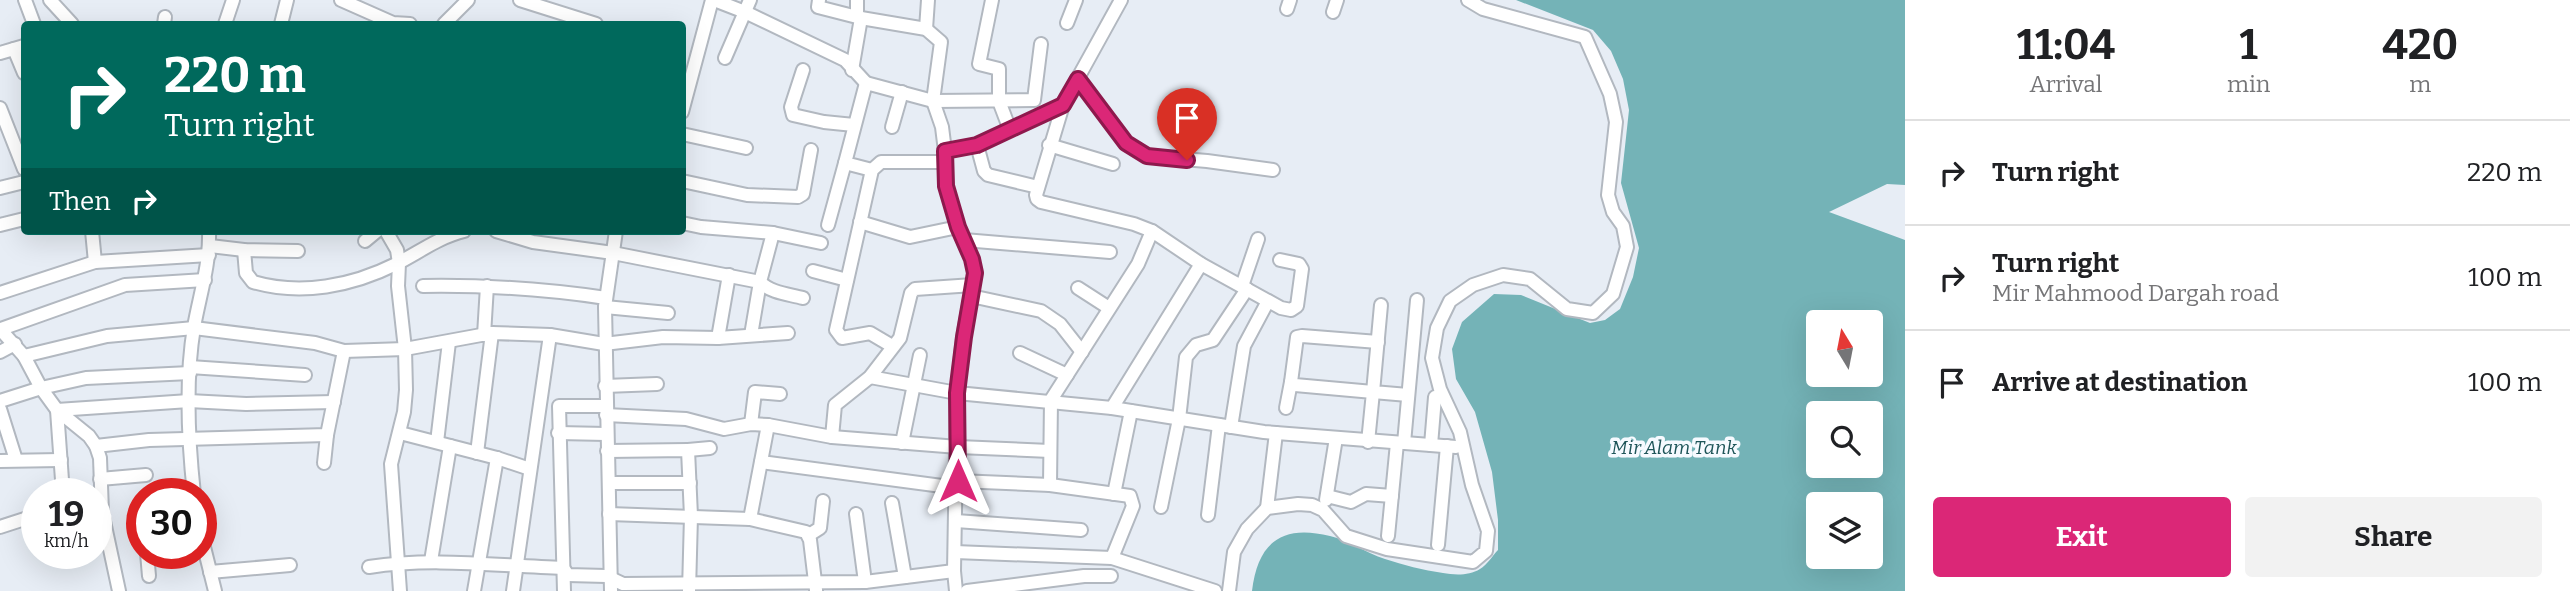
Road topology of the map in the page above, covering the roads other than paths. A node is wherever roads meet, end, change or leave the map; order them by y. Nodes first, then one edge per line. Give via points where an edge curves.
1 (25, 0) edge
2 (50, 0) edge
3 (233, 0) edge
4 (287, 0) edge
5 (341, 0) edge
6 (468, 0) edge
7 (520, 0) edge
8 (713, 0) edge
9 (805, 0) edge
10 (857, 0) edge
11 (928, 0) edge
12 (992, 0) edge
13 (1076, 0) edge
14 (1121, 0) edge
15 (1468, 0) edge
16 (819, 3) edge
17 (748, 6) edge
18 (859, 17) junction
19 (33, 21) edge
20 (69, 21) edge
21 (226, 21) edge
22 (282, 21) edge
23 (386, 21) edge
24 (447, 21) edge
25 (586, 21) edge
26 (1067, 23) dead end
27 (926, 29) junction
28 (1041, 44) dead end
29 (19, 47) edge
30 (0, 52) edge
31 (725, 58) dead end
32 (803, 70) dead end
33 (852, 70) junction
34 (1078, 79) junction
35 (866, 83) junction
36 (902, 92) junction
37 (686, 98) edge
38 (933, 101) junction
39 (999, 101) junction
40 (1063, 105) junction
41 (0, 108) edge
42 (854, 125) junction
43 (892, 127) dead end
44 (1010, 130) junction
45 (686, 135) edge
46 (977, 145) junction
47 (1049, 145) junction
48 (746, 148) dead end
49 (811, 150) dead end
50 (944, 156) junction
51 (21, 161) edge
52 (845, 163) junction
53 (1113, 164) dead end
54 (872, 170) junction
55 (1273, 170) dead end
56 (686, 182) edge
57 (21, 183) edge
58 (1038, 187) junction
59 (0, 188) edge
60 (21, 220) edge
61 (860, 222) junction
62 (686, 224) edge
63 (0, 225) edge
64 (828, 225) dead end
65 (958, 227) junction
66 (1152, 231) junction
67 (773, 233) junction
68 (92, 235) edge
69 (209, 235) edge
70 (372, 235) edge
71 (388, 235) edge
72 (452, 235) edge
73 (509, 235) edge
74 (615, 235) edge
75 (1258, 239) dead end
76 (365, 240) dead end
77 (964, 240) junction
78 (821, 243) dead end
79 (209, 250) junction
80 (244, 250) junction
81 (298, 251) dead end
82 (1110, 252) dead end
83 (612, 253) junction
84 (1280, 260) dead end
85 (95, 262) junction
86 (399, 263) junction
87 (1201, 264) junction
88 (813, 271) dead end
89 (729, 275) junction
90 (205, 280) junction
91 (847, 280) junction
92 (760, 282) junction
93 (423, 286) dead end
94 (487, 286) junction
95 (1078, 288) dead end
96 (1245, 288) junction
97 (972, 290) junction
98 (0, 293) edge
99 (803, 298) dead end
100 (1417, 300) dead end
101 (1268, 301) junction
102 (606, 302) junction
103 (1381, 304) dead end
104 (1109, 308) junction
105 (668, 313) dead end
106 (194, 328) junction
107 (0, 329) edge
108 (788, 333) dead end
109 (488, 334) junction
110 (550, 335) junction
111 (751, 335) junction
112 (719, 338) junction
113 (449, 342) junction
114 (1378, 342) junction
115 (15, 344) junction
116 (604, 344) junction
117 (892, 346) junction
118 (405, 349) junction
119 (344, 351) junction
120 (0, 352) edge
121 (1082, 352) junction
122 (1020, 353) dead end
123 (920, 355) dead end
124 (24, 356) junction
125 (190, 370) junction
126 (305, 375) dead end
127 (1067, 375) junction
128 (870, 377) junction
129 (1291, 382) junction
130 (657, 384) dead end
131 (914, 385) junction
132 (606, 386) junction
133 (41, 388) junction
134 (957, 393) junction
135 (1373, 393) junction
136 (780, 394) dead end
137 (1408, 395) junction
138 (1435, 397) dead end
139 (1051, 400) junction
140 (0, 401) edge
141 (189, 401) junction
142 (334, 402) junction
143 (1112, 408) junction
144 (1286, 408) dead end
145 (0, 409) edge
146 (57, 410) junction
147 (606, 411) junction
148 (1131, 411) junction
149 (1179, 419) junction
150 (751, 424) junction
151 (768, 425) junction
152 (1225, 426) junction
153 (400, 433) junction
154 (558, 433) junction
155 (1276, 433) junction
156 (607, 434) junction
157 (327, 435) junction
158 (832, 437) junction
159 (1336, 438) junction
160 (188, 439) junction
161 (1368, 442) junction
162 (902, 443) junction
163 (1401, 443) junction
164 (444, 444) junction
165 (1432, 445) junction
166 (96, 446) junction
167 (958, 447) junction
168 (710, 448) dead end
169 (688, 450) junction
170 (607, 451) junction
171 (1051, 451) junction
172 (477, 453) junction
173 (497, 458) junction
174 (16, 460) junction
175 (61, 460) junction
176 (0, 461) edge
177 (761, 462) junction
178 (324, 463) dead end
179 (530, 469) junction
180 (146, 474) dead end
181 (62, 478) edge
182 (100, 478) edge
183 (109, 478) edge
184 (192, 478) edge
185 (609, 483) junction
186 (690, 483) junction
187 (958, 484) junction
188 (1050, 485) junction
189 (1114, 494) junction
190 (1392, 496) junction
191 (823, 501) dead end
192 (892, 503) dead end
193 (1161, 507) dead end
194 (1267, 508) junction
195 (608, 514) junction
196 (856, 514) dead end
197 (1208, 515) dead end
198 (691, 516) junction
199 (750, 519) junction
200 (21, 520) edge
201 (956, 521) junction
202 (0, 527) edge
203 (1080, 530) dead end
204 (809, 535) junction
205 (1388, 536) dead end
206 (1438, 545) dead end
207 (955, 552) junction
208 (1112, 558) junction
209 (431, 561) junction
210 (398, 562) junction
211 (112, 563) edge
212 (478, 563) junction
213 (290, 565) dead end
214 (516, 566) junction
215 (369, 567) dead end
216 (564, 568) junction
217 (148, 569) edge
218 (209, 569) edge
219 (954, 571) junction
220 (210, 572) junction
221 (149, 576) dead end
222 (1111, 576) dead end
223 (865, 582) junction
224 (896, 583) edge
225 (611, 584) edge
226 (689, 587) edge
227 (816, 587) edge
228 (119, 591) edge
229 (215, 591) edge
230 (400, 591) edge
231 (474, 591) edge
232 (513, 591) edge
233 (564, 591) edge
234 (956, 591) edge
235 (967, 591) edge
236 (1215, 591) edge
237 (1229, 591) edge

1 - 19 street
2 - 20 street
3 - 21 street
4 - 22 street
5 - 23 street
6 - 24 street
7 - 25 street
8 - 17 street
8 - 37 street
9 - 16 street
10 - 18 street
11 - 27 street
12 - 39 street via 979,64 999,69
13 - 26 street
14 - 34 street
15 - 194 street via 1483,9 1584,37 1611,93 1616,122 1608,195 1627,247 1613,293 1593,313 1567,309 1530,279 1503,275 1473,285 1450,302 1437,328 1432,358 1460,432 1488,531 1486,551 1473,562 1387,549 1346,536 1323,510 1312,505
16 - 18 street
17 - 31 street
17 - 33 street via 845,60
18 - 27 street
18 - 33 street
27 - 38 street via 941,41
28 - 39 street via 1034,100
29 - 30 street
32 - 42 street via 790,107 793,115
33 - 35 street
34 - 40 street
34 - 55 street via 1126,143 1147,156
35 - 36 street
35 - 42 street
36 - 38 street
36 - 43 street
38 - 39 street
38 - 50 street via 942,127
39 - 44 street
40 - 44 street
40 - 47 street
41 - 51 street
42 - 52 street
44 - 46 street
45 - 48 street
46 - 50 street
46 - 58 street via 988,175
47 - 53 street
47 - 58 street
49 - 56 street via 803,194 798,197 747,195
50 - 54 street via 881,162
50 - 65 street via 946,186
52 - 54 street
52 - 64 street
54 - 61 street
57 - 59 street
58 - 66 street via 1036,195 1041,202
60 - 63 street
61 - 65 street via 910,237
61 - 91 street
62 - 67 street
65 - 77 street
66 - 87 street
66 - 104 street via 1139,264
67 - 78 street
67 - 92 street
68 - 85 street
69 - 79 street
70 - 76 street
71 - 86 street
72 - 86 street
73 - 83 street
74 - 83 street
75 - 96 street
77 - 82 street
77 - 97 street via 972,259
79 - 80 street
79 - 85 street
79 - 90 street
80 - 81 street
80 - 86 street via 249,279 287,289 334,285
83 - 89 street
83 - 102 street
84 - 101 street via 1302,269 1297,306 1291,310
85 - 98 street
86 - 118 street
87 - 96 street
87 - 143 street
88 - 91 street
89 - 92 street
89 - 112 street
90 - 106 street
90 - 107 street via 125,285
91 - 117 street via 836,330 839,336 870,333
92 - 99 street via 774,291
92 - 111 street
93 - 94 street
94 - 102 street via 553,290
94 - 109 street
95 - 104 street
96 - 101 street
96 - 149 street via 1213,340 1196,345 1186,357
97 - 117 street via 915,289 901,334
97 - 121 street via 1041,311 1060,324
97 - 134 street
100 - 137 street
101 - 152 street via 1244,346
102 - 105 street
102 - 116 street
103 - 114 street
104 - 121 street
106 - 119 street
106 - 124 street via 107,336
106 - 125 street
107 - 115 street
108 - 111 street
109 - 110 street
109 - 113 street
109 - 172 street
110 - 116 street
110 - 179 street
111 - 112 street
112 - 116 street via 663,337
113 - 118 street
113 - 164 street
114 - 129 street via 1297,337
114 - 135 street
115 - 120 street
115 - 124 street
116 - 132 street
117 - 128 street
118 - 119 street
118 - 153 street via 407,390
119 - 142 street
121 - 127 street
122 - 127 street
123 - 131 street
124 - 133 street
125 - 126 street
125 - 133 street via 86,378
125 - 141 street
127 - 139 street
128 - 131 street
128 - 158 street via 835,405
129 - 135 street
129 - 144 street
130 - 132 street
131 - 134 street
131 - 162 street
132 - 147 street
133 - 140 street
133 - 146 street
134 - 139 street
134 - 167 street
135 - 137 street
135 - 161 street
136 - 150 street via 755,392
137 - 163 street
138 - 165 street
139 - 143 street
139 - 171 street
141 - 142 street
141 - 146 street
141 - 160 street
142 - 157 street
143 - 148 street
145 - 174 street
146 - 166 street
146 - 175 street
147 - 150 street via 686,419 724,429
147 - 154 street via 559,406
147 - 156 street
148 - 149 street
148 - 189 street
149 - 152 street
149 - 193 street
150 - 151 street
151 - 158 street
151 - 177 street
152 - 155 street
152 - 197 street
153 - 164 street
153 - 210 street via 391,464
154 - 156 street
154 - 216 street
155 - 159 street
155 - 194 street
156 - 170 street
157 - 160 street
157 - 178 street
158 - 162 street
159 - 161 street
159 - 190 street via 1326,498 1351,502 1366,494
160 - 166 street
160 - 184 street
161 - 163 street
162 - 167 street
163 - 165 street
163 - 190 street
164 - 172 street
164 - 209 street
165 - 206 street via 1452,446
166 - 182 street
167 - 171 street
167 - 187 street
168 - 169 street
169 - 170 street
169 - 186 street
170 - 185 street
171 - 188 street
172 - 173 street
173 - 179 street
173 - 212 street
174 - 175 street
174 - 176 street
175 - 181 street
177 - 187 street
177 - 199 street
179 - 214 street
180 - 183 street
185 - 186 street
185 - 195 street
186 - 198 street
187 - 188 street
187 - 201 street
188 - 189 street
189 - 208 street via 1130,496 1133,506
190 - 205 street
191 - 204 street via 820,528
192 - 224 street
194 - 237 street via 1234,552
195 - 198 street
195 - 225 street
196 - 223 street
198 - 199 street
198 - 226 street
199 - 204 street
200 - 202 street
201 - 203 street
201 - 207 street
204 - 227 street
207 - 208 street
207 - 219 street
208 - 236 street
209 - 210 street
209 - 212 street
210 - 215 street
210 - 230 street
211 - 228 street
212 - 214 street
212 - 231 street
213 - 220 street
214 - 216 street
214 - 232 street
216 - 225 street via 568,575 606,576
216 - 233 street
217 - 221 street
218 - 220 street
219 - 224 street
219 - 234 street
220 - 229 street
222 - 235 street
223 - 224 street
223 - 227 street
225 - 226 street
226 - 227 street

